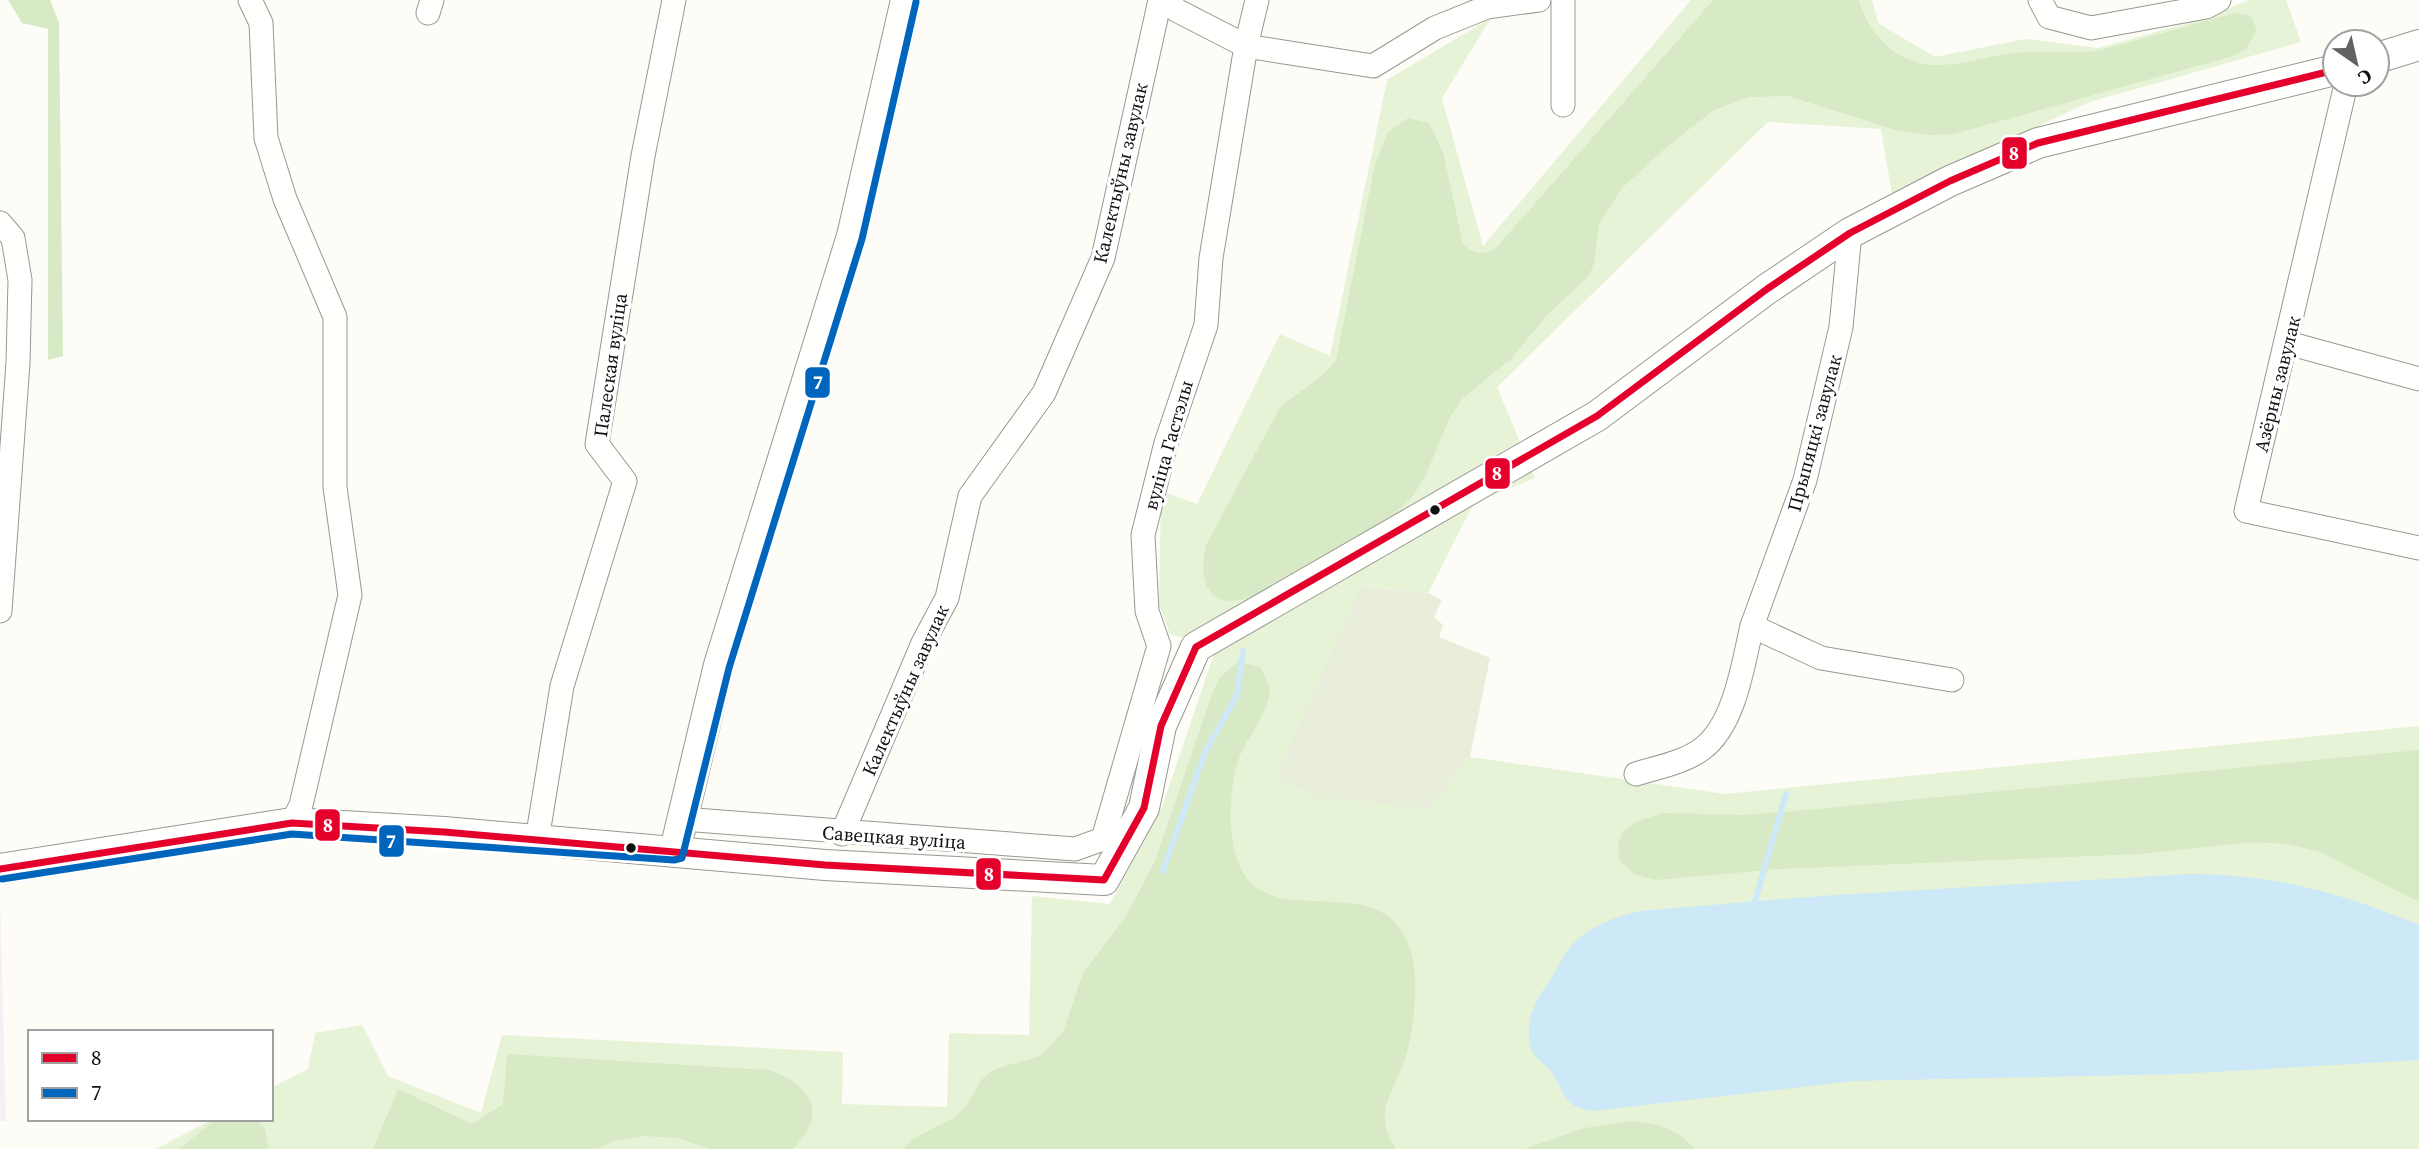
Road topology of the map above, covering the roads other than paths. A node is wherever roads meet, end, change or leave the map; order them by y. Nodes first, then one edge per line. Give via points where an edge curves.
1 (250, 0) edge
2 (674, 0) edge
3 (906, 0) edge
4 (1160, 0) edge
5 (1169, 0) edge
6 (1256, 0) edge
7 (1539, 0) edge
8 (1563, 0) edge
9 (2040, 0) edge
10 (2220, 0) edge
11 (2419, 45) edge
12 (1245, 46) junction
13 (2391, 54) edge
14 (2321, 73) edge
15 (2343, 98) edge
16 (1563, 105) dead end
17 (0, 223) edge
18 (1850, 233) junction
19 (2288, 344) junction
20 (2419, 379) edge
21 (2419, 548) edge
22 (0, 611) edge
23 (1752, 626) junction
24 (1952, 680) dead end
25 (1636, 774) dead end
26 (683, 820) junction
27 (292, 823) junction
28 (842, 834) junction
29 (1103, 839) joint
30 (537, 840) junction
31 (675, 850) junction
32 (0, 869) edge

1 - 27 street via 261,23 266,138 285,198 335,317 335,487 350,595 301,805
2 - 30 street, Палеская вуліца via 643,156 597,444 625,481 562,686
3 - 26 street via 852,236 719,665
4 - 28 street, Калектыўны завулак via 1103,258 1044,393 970,496 947,598 923,643
5 - 12 street via 1176,10
6 - 12 street, вуліца Гастэлы
7 - 12 street via 1488,8 1435,28 1373,66
8 - 16 street
9 - 10 street via 2049,17 2091,28 2206,7
11 - 13 street
12 - 29 street, вуліца Гастэлы via 1211,258 1206,325 1166,443 1143,535 1147,611 1159,646
14 - 18 street via 2038,143 1950,181
15 - 19 street, Азёрны завулак
17 - 22 street via 13,238 20,280
18 - 23 street, Прыпяцкі завулак via 1841,327 1805,480
18 - 31 street, Савецкая вуліца via 1597,416 1196,648 1161,726 1144,808 1104,880 825,865
19 - 20 street
19 - 21 street, Азёрны завулак via 2246,511
23 - 24 street via 1821,657
23 - 25 street, Прыпяцкі завулак via 1731,710 1704,748 1683,760
26 - 28 street, Савецкая вуліца
26 - 31 street
27 - 30 street, Савецкая вуліца
27 - 32 street, Савецкая вуліца
28 - 29 street, Савецкая вуліца via 1075,849
30 - 31 street, Савецкая вуліца

